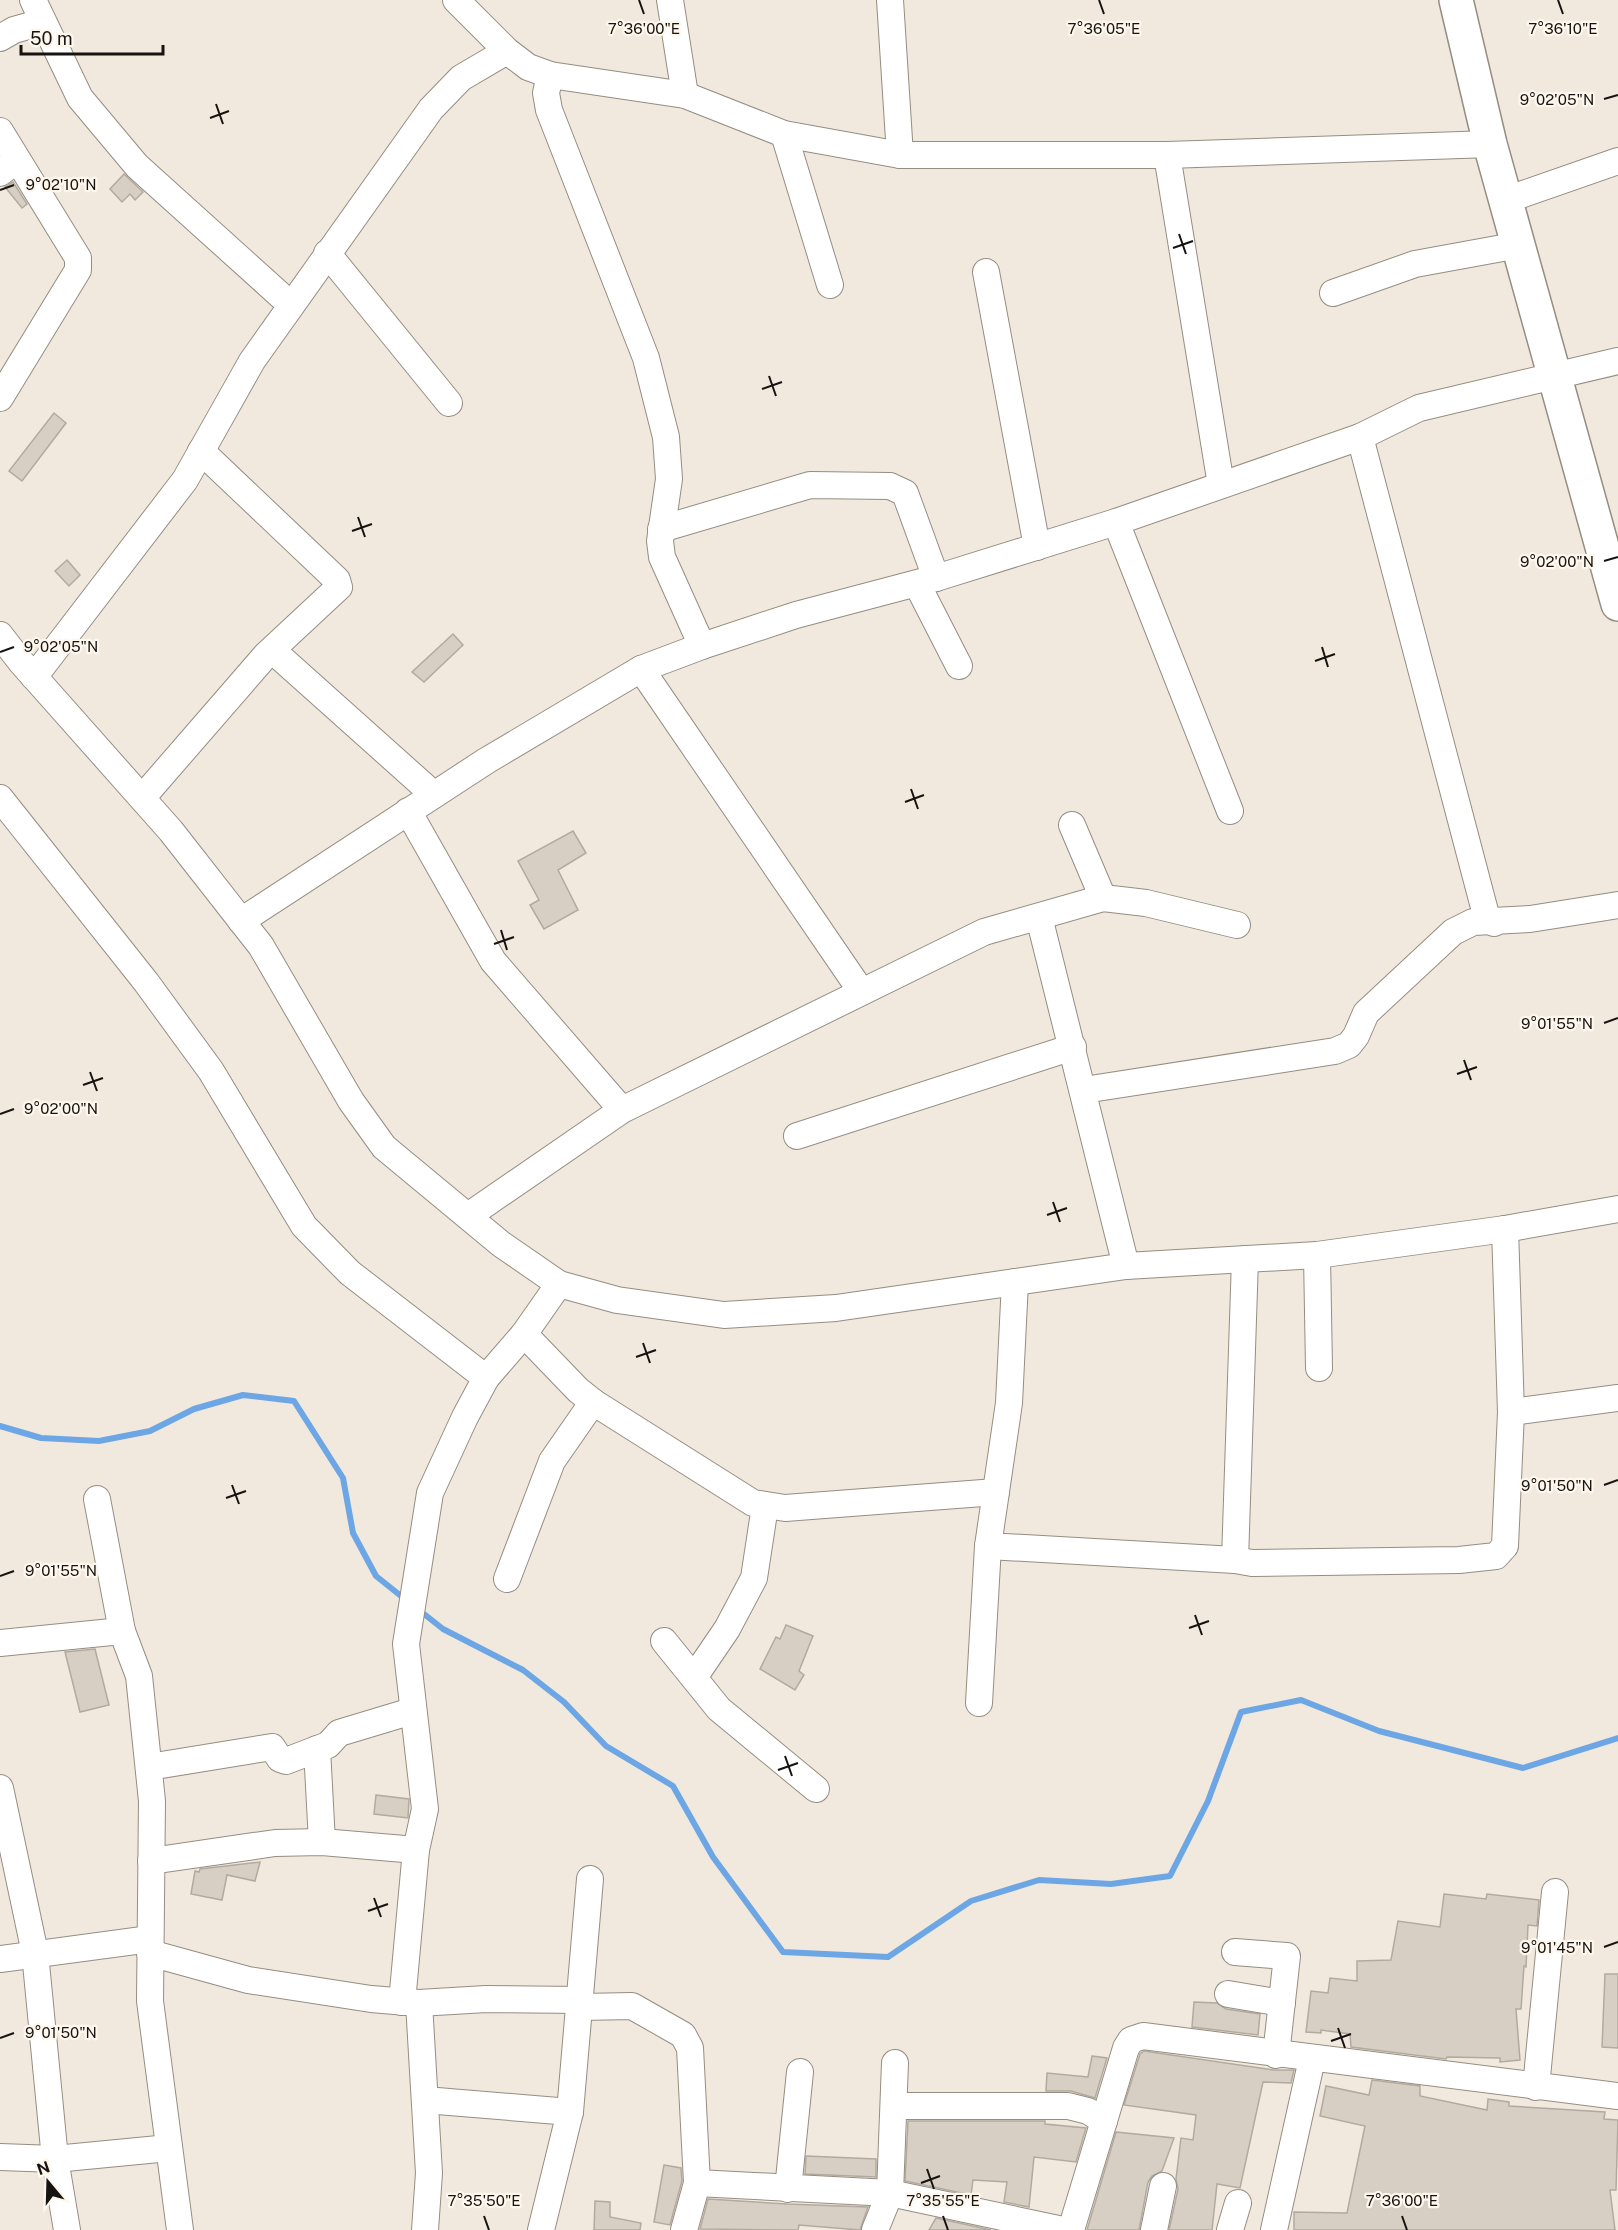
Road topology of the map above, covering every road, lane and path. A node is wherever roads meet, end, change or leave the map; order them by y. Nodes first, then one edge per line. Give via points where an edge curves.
1 (456, 0) edge
2 (670, 0) edge
3 (890, 0) edge
4 (1459, 1) edge
5 (37, 11) edge
6 (0, 38) edge
7 (507, 51) junction
8 (550, 75) junction
9 (685, 95) junction
10 (0, 131) edge
11 (784, 134) junction
12 (1490, 144) junction
13 (900, 155) junction
14 (1167, 155) junction
15 (1618, 161) edge
16 (8, 166) edge
17 (1506, 200) junction
18 (1519, 244) junction
19 (327, 253) junction
20 (986, 272) dead end
21 (830, 285) dead end
22 (1333, 293) dead end
23 (290, 304) junction
24 (1618, 361) edge
25 (1556, 377) junction
26 (0, 398) edge
27 (449, 403) dead end
28 (1360, 437) junction
29 (201, 451) junction
30 (1221, 485) junction
31 (1116, 522) junction
32 (661, 530) junction
33 (1037, 547) junction
34 (1613, 561) edge
35 (926, 581) junction
36 (1618, 604) edge
37 (0, 635) edge
38 (702, 646) junction
39 (272, 650) junction
40 (958, 666) dead end
41 (641, 669) junction
42 (34, 677) junction
43 (433, 794) junction
44 (0, 798) edge
45 (142, 798) junction
46 (408, 811) junction
47 (1230, 811) dead end
48 (1072, 825) dead end
49 (1103, 898) junction
50 (1618, 905) edge
51 (1039, 917) junction
52 (241, 921) junction
53 (1494, 923) junction
54 (1237, 925) dead end
55 (861, 991) junction
56 (1073, 1047) junction
57 (1084, 1090) junction
58 (622, 1110) junction
59 (797, 1136) dead end
60 (1618, 1209) edge
61 (468, 1216) junction
62 (1505, 1229) junction
63 (1317, 1255) junction
64 (1245, 1258) junction
65 (1126, 1266) junction
66 (1015, 1282) junction
67 (559, 1284) junction
68 (524, 1334) junction
69 (1319, 1368) dead end
70 (486, 1378) junction
71 (1618, 1398) edge
72 (593, 1402) junction
73 (1511, 1412) junction
74 (996, 1492) junction
75 (97, 1498) dead end
76 (765, 1506) junction
77 (988, 1546) junction
78 (1235, 1560) junction
79 (507, 1579) dead end
80 (122, 1631) junction
81 (664, 1641) dead end
82 (0, 1643) edge
83 (695, 1676) junction
84 (979, 1703) dead end
85 (412, 1711) junction
86 (318, 1749) junction
87 (149, 1767) junction
88 (0, 1788) edge
89 (816, 1789) dead end
90 (322, 1842) junction
91 (416, 1850) junction
92 (151, 1861) junction
93 (590, 1879) dead end
94 (1555, 1893) dead end
95 (150, 1946) junction
96 (1235, 1952) dead end
97 (35, 1953) junction
98 (0, 1959) edge
99 (1228, 1994) dead end
100 (1282, 2002) junction
101 (411, 2003) junction
102 (581, 2003) junction
103 (1276, 2055) junction
104 (1312, 2059) junction
105 (895, 2063) dead end
106 (800, 2072) dead end
107 (1536, 2087) junction
108 (1618, 2096) edge
109 (425, 2100) junction
110 (894, 2106) junction
111 (570, 2112) junction
112 (1104, 2121) junction
113 (169, 2148) junction
114 (0, 2157) edge
115 (56, 2159) junction
116 (697, 2183) junction
117 (1163, 2186) dead end
118 (788, 2189) junction
119 (890, 2193) junction
120 (1238, 2203) dead end
121 (67, 2230) edge
122 (180, 2230) edge
123 (425, 2230) edge
124 (541, 2230) edge
125 (684, 2230) edge
126 (875, 2230) edge
127 (1063, 2230) edge
128 (1071, 2230) edge
129 (1154, 2230) edge
130 (1230, 2230) edge
131 (1274, 2230) edge

1 - 7 street
2 - 9 street
3 - 13 street
4 - 12 main road
5 - 6 street
5 - 23 street via 80,98 137,166
7 - 8 street via 528,67
7 - 19 street via 460,78 430,109
8 - 9 street
8 - 32 street via 546,93 549,110 646,358 666,437 669,480
9 - 11 street
10 - 16 street
11 - 13 street
11 - 21 street
12 - 14 street
12 - 17 main road
13 - 14 street
14 - 30 street
15 - 17 street
16 - 26 street via 78,258 78,270
17 - 18 main road
18 - 22 street via 1415,264
18 - 25 main road
19 - 23 street
19 - 27 street
20 - 33 street
23 - 29 street
24 - 25 street
25 - 28 street via 1419,408
25 - 34 main road
28 - 30 street
28 - 53 street via 1486,915
29 - 39 street via 336,580 337,591
29 - 42 street via 185,480
30 - 31 street
31 - 33 street
31 - 47 street
32 - 35 street via 810,485 890,486 905,493
32 - 38 street via 662,557
33 - 35 street
34 - 36 main road
35 - 38 street via 796,615
35 - 40 street
37 - 42 street
38 - 41 street
39 - 43 street
39 - 45 street
41 - 43 street
41 - 55 street
42 - 45 street
43 - 46 street
44 - 70 street via 211,1071 304,1226 350,1273
45 - 52 street
46 - 52 street
46 - 58 street via 493,962
48 - 49 street
49 - 51 street
49 - 54 street via 1146,903
50 - 53 street
51 - 55 street via 984,932
51 - 56 street
52 - 61 street via 261,946 351,1101 384,1147
53 - 57 street via 1473,922 1453,932 1366,1012 1356,1036 1335,1052
55 - 58 street
56 - 57 street
56 - 59 street
57 - 65 street
58 - 61 street
60 - 62 street
61 - 67 street
62 - 63 street
62 - 73 street
63 - 64 street
63 - 69 street
64 - 65 street
64 - 78 street
65 - 66 street
66 - 67 street via 836,1308 724,1315 617,1300
66 - 74 street via 1009,1403
67 - 68 street
68 - 70 street
68 - 72 street
70 - 85 street via 430,1493 406,1644
71 - 73 street
72 - 76 street via 753,1503
72 - 79 street via 552,1461
73 - 78 street via 1505,1546 1496,1556 1460,1560
74 - 76 street via 785,1509
74 - 77 street
75 - 80 street
76 - 83 street via 754,1578 727,1629
77 - 78 street
77 - 84 street
80 - 82 street
80 - 87 street via 139,1676
81 - 83 street
83 - 89 street via 719,1709
85 - 86 street via 339,1733 331,1743
85 - 91 street via 425,1809
86 - 87 street via 286,1761 272,1747
86 - 90 street
87 - 92 street
88 - 97 street
90 - 91 street
90 - 92 street via 275,1844
91 - 101 street
92 - 95 street
93 - 102 street
94 - 107 street
95 - 97 street
95 - 101 street via 248,1980
95 - 113 street via 150,2001
96 - 100 street via 1287,1956
97 - 98 street
97 - 115 street
99 - 100 street
100 - 103 street
101 - 102 street via 486,1999
101 - 109 street
102 - 111 street
102 - 116 street via 632,2006 689,2042
103 - 104 street
103 - 112 street via 1143,2036 1131,2040
104 - 107 street
104 - 131 street
105 - 110 street
106 - 118 street
107 - 108 street
109 - 111 street
109 - 123 street via 429,2173
110 - 112 street via 1068,2106 1088,2111
110 - 119 street
111 - 124 street
112 - 128 street
113 - 115 street
113 - 122 street
114 - 115 street
115 - 121 street
116 - 118 street
116 - 125 street
117 - 129 street
118 - 119 street
119 - 126 street
119 - 127 street
120 - 130 street

